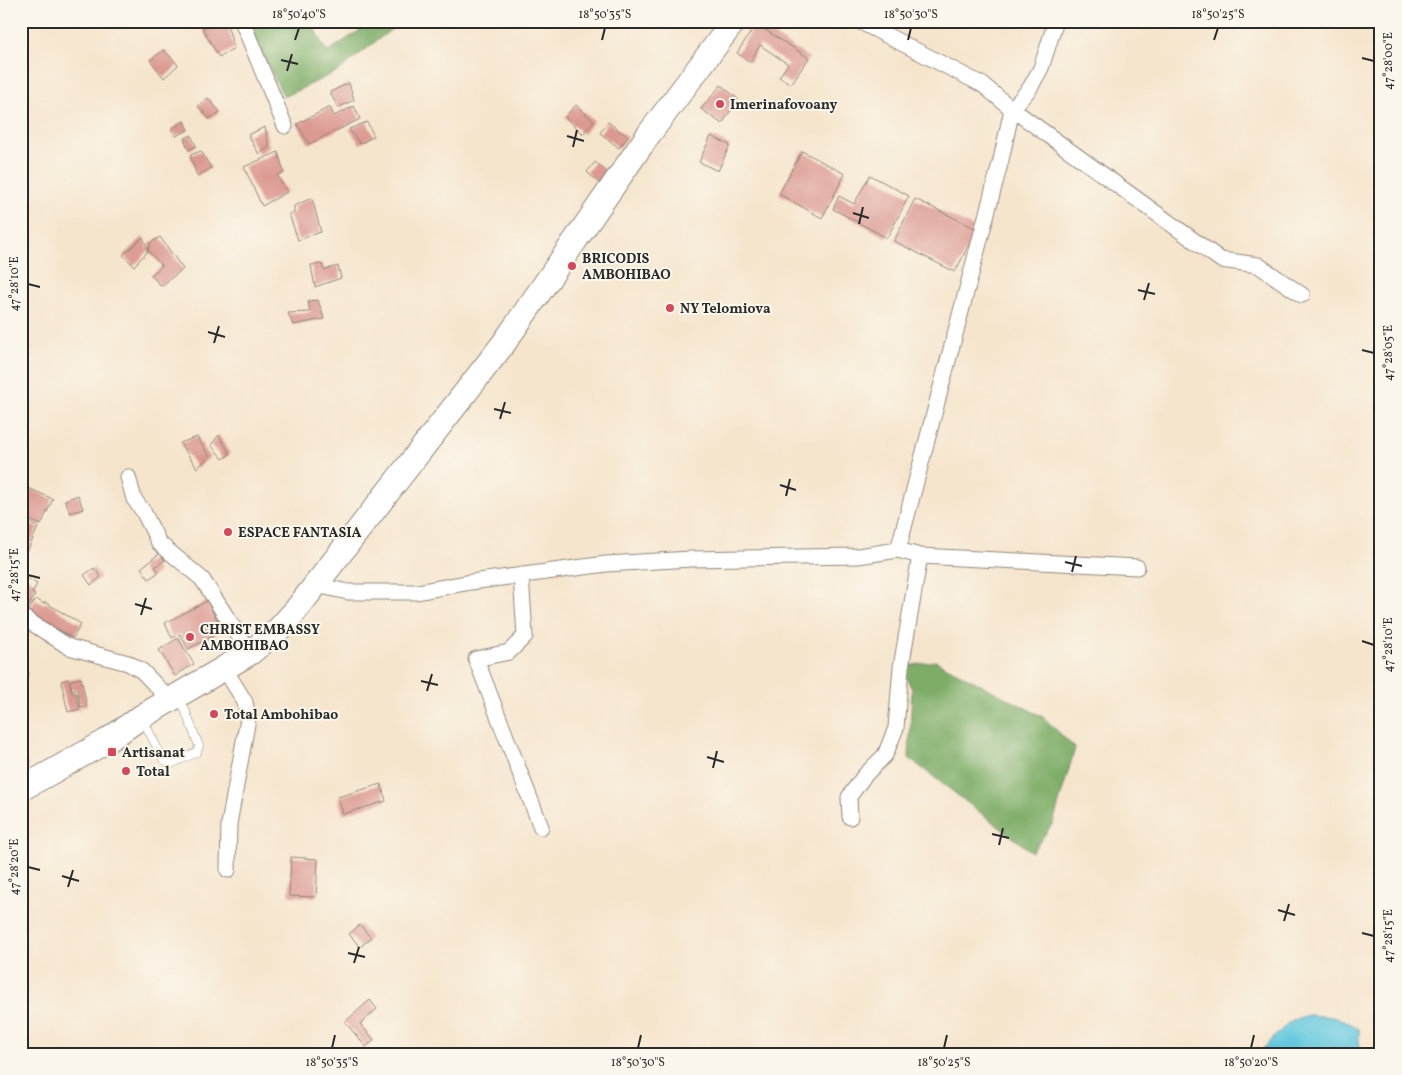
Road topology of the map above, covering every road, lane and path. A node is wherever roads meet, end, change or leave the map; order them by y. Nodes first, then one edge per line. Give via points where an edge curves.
1 (242, 21) edge
2 (734, 21) edge
3 (859, 21) edge
4 (1056, 21) edge
5 (1012, 109) junction
6 (284, 126) dead end
7 (1302, 295) dead end
8 (128, 477) dead end
9 (898, 550) junction
10 (920, 556) junction
11 (1137, 568) dead end
12 (521, 575) junction
13 (316, 585) junction
14 (21, 616) edge
15 (250, 653) junction
16 (224, 668) junction
17 (174, 698) junction
18 (141, 717) junction
19 (21, 789) edge
20 (850, 817) dead end
21 (541, 827) dead end
22 (228, 870) dead end

1 - 6 street
2 - 13 main road via 649,134 504,343
3 - 5 street via 983,85
4 - 5 street via 1041,68 1030,88
5 - 7 street via 1222,260 1258,265
5 - 9 street
8 - 15 street via 134,499 159,543 202,579
9 - 10 street
9 - 12 street via 858,556 606,564
10 - 11 street
10 - 20 street via 901,667 896,728 885,754 849,797
12 - 13 street via 417,592 348,592
12 - 21 street via 525,636 509,652 476,659
13 - 15 main road via 291,616
14 - 17 street via 69,647 128,663
15 - 16 main road
16 - 17 main road
16 - 22 street via 245,702 248,719 229,824
17 - 18 main road
17 - 18 lane via 199,746 197,752 171,764 167,762
18 - 19 main road

